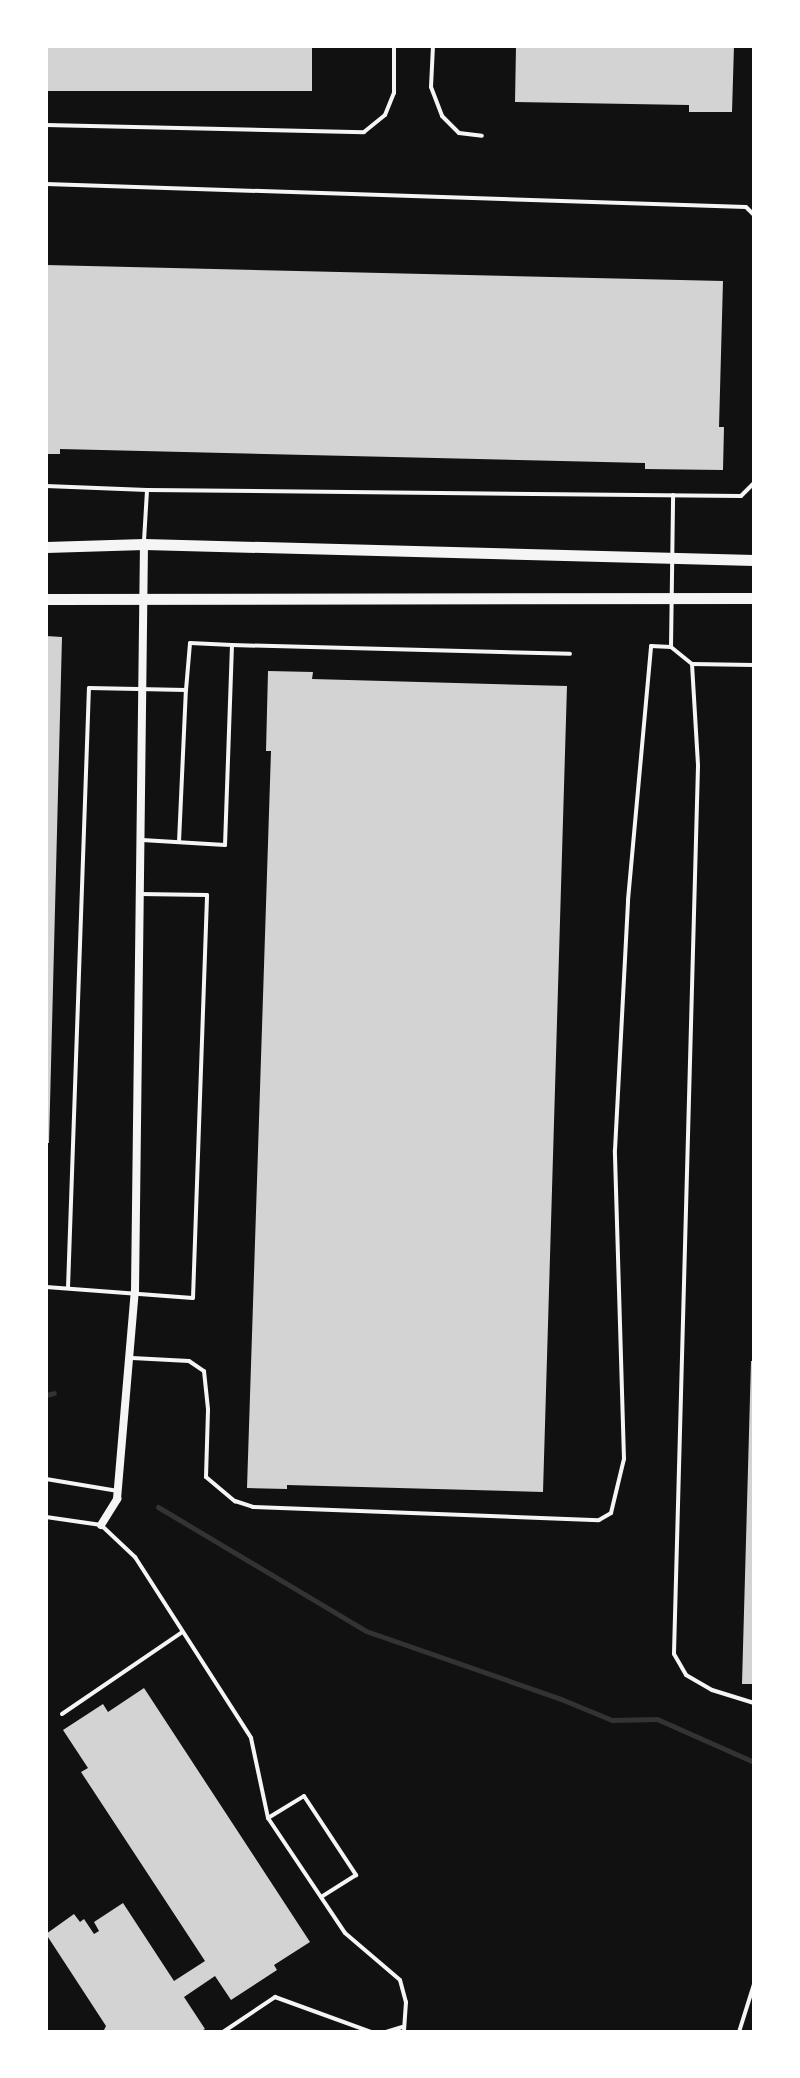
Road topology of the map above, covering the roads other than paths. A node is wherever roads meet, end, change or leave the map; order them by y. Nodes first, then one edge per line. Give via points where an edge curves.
1 (394, 46) edge
2 (433, 46) edge
3 (46, 125) edge
4 (482, 136) dead end
5 (46, 184) edge
6 (746, 207) junction
7 (754, 207) edge
8 (754, 215) edge
9 (754, 475) edge
10 (46, 486) edge
11 (147, 490) junction
12 (673, 495) junction
13 (144, 544) junction
14 (46, 547) edge
15 (671, 558) junction
16 (754, 560) edge
17 (670, 595) junction
18 (754, 598) edge
19 (46, 599) edge
20 (143, 600) junction
21 (232, 645) junction
22 (671, 647) junction
23 (570, 654) dead end
24 (692, 664) junction
25 (754, 665) edge
26 (141, 690) junction
27 (186, 690) junction
28 (140, 840) junction
29 (179, 842) junction
30 (140, 894) junction
31 (46, 1287) edge
32 (68, 1288) junction
33 (135, 1291) junction
34 (129, 1358) junction
35 (46, 1479) edge
36 (118, 1491) junction
37 (46, 1517) edge
38 (101, 1525) junction
39 (182, 1632) junction
40 (754, 1703) edge
41 (62, 1714) dead end
42 (268, 1818) junction
43 (321, 1897) junction
44 (754, 1984) edge
45 (403, 2029) edge
46 (223, 2032) edge
47 (371, 2032) edge
48 (386, 2032) edge
49 (739, 2032) edge

1 - 3 lane via 394,93 385,115 364,132
2 - 4 lane via 431,87 442,116 459,133
5 - 6 lane
6 - 7 lane
6 - 8 lane
9 - 12 lane via 754,483 741,496
10 - 11 lane
11 - 12 lane
11 - 13 lane
12 - 15 lane
13 - 14 main road
13 - 15 main road
13 - 20 street
15 - 16 main road
15 - 17 lane
17 - 18 main road
17 - 20 main road
17 - 22 lane
19 - 20 main road
20 - 26 street
21 - 23 lane
21 - 27 lane via 190,643
21 - 29 lane via 225,845
22 - 24 lane
22 - 34 lane via 651,646 628,900 615,1150 624,1459 611,1513 599,1520 253,1507 235,1501 206,1477 204,1371 189,1361
24 - 25 lane
24 - 40 lane via 698,766 674,1654 686,1675
26 - 27 lane
26 - 28 street
26 - 32 lane via 89,688
27 - 29 lane
28 - 29 lane
28 - 30 street
30 - 33 street
30 - 33 lane via 207,895 193,1298
31 - 32 lane
32 - 33 lane
33 - 34 street
34 - 36 street
35 - 36 lane
36 - 38 street
37 - 38 lane
38 - 39 lane via 135,1557
39 - 41 lane
39 - 42 lane via 251,1738
42 - 43 lane
42 - 43 lane via 304,1796 356,1875
43 - 45 lane via 345,1933 400,1980 406,2002
44 - 49 lane
45 - 48 lane
46 - 47 lane via 275,1997

